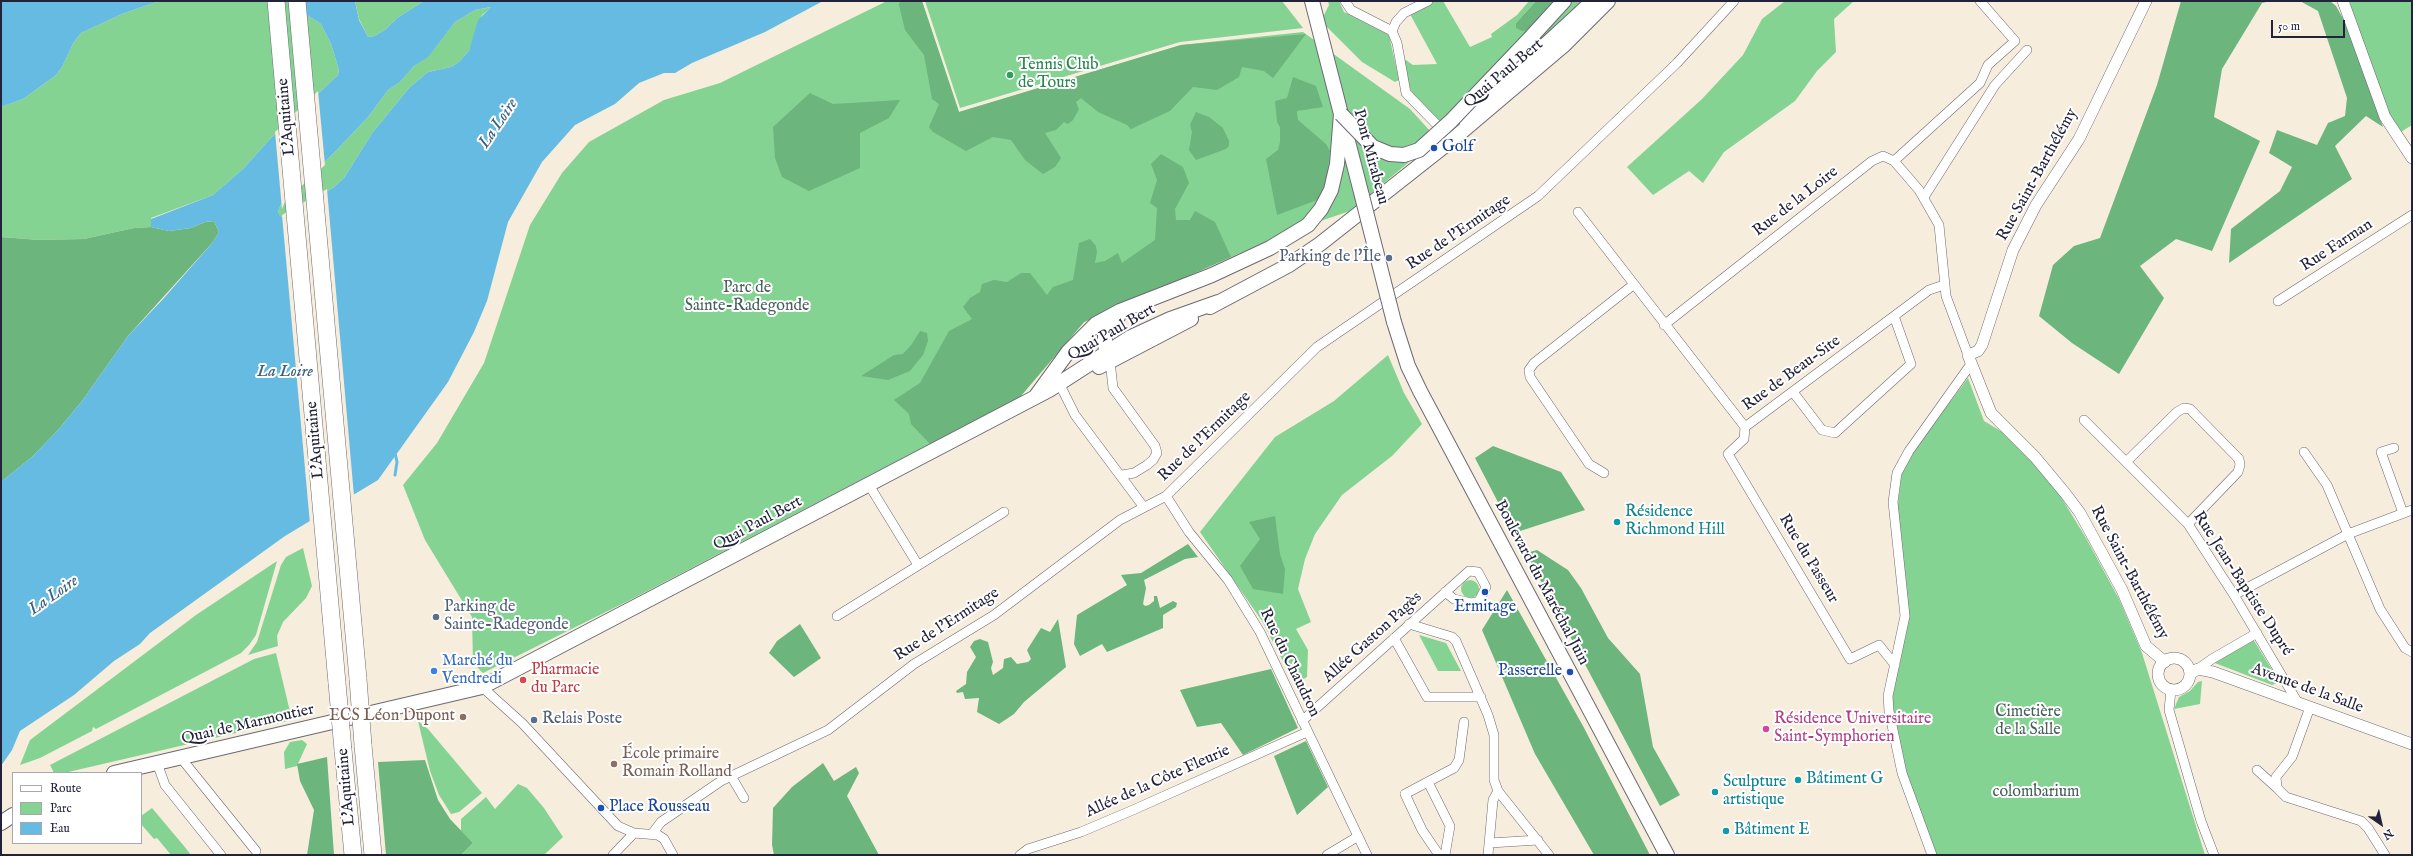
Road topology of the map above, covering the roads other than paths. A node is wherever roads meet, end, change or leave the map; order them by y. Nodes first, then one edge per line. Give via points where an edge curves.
1 (276, 1) edge
2 (297, 1) edge
3 (1312, 1) edge
4 (1345, 1) edge
5 (1428, 1) edge
6 (1564, 1) edge
7 (1593, 1) edge
8 (1608, 1) edge
9 (1734, 1) edge
10 (1980, 1) edge
11 (2146, 1) edge
12 (2343, 1) edge
13 (1392, 31) junction
14 (2027, 50) dead end
15 (1341, 114) junction
16 (1450, 138) junction
17 (2412, 158) edge
18 (1894, 161) junction
19 (1924, 197) junction
20 (1578, 212) dead end
21 (2412, 215) edge
22 (1633, 285) junction
23 (1944, 285) junction
24 (1150, 300) junction
25 (2278, 301) dead end
26 (1894, 316) junction
27 (1394, 322) joint
28 (1664, 325) junction
29 (1109, 356) junction
30 (1969, 360) junction
31 (1055, 389) junction
32 (1793, 392) junction
33 (1035, 397) junction
34 (2084, 420) dead end
35 (1745, 427) junction
36 (2394, 448) dead end
37 (2304, 452) dead end
38 (2126, 462) junction
39 (1604, 473) dead end
40 (1122, 475) junction
41 (870, 485) junction
42 (1166, 496) junction
43 (1143, 506) junction
44 (1004, 512) dead end
45 (2408, 512) edge
46 (2188, 524) junction
47 (2348, 534) junction
48 (918, 565) junction
49 (1445, 592) dead end
50 (2234, 596) junction
51 (836, 616) dead end
52 (1409, 624) junction
53 (2257, 633) junction
54 (1394, 638) junction
55 (2412, 652) edge
56 (2165, 662) junction
57 (1895, 665) junction
58 (2194, 672) junction
59 (482, 687) junction
60 (2171, 690) junction
61 (1481, 697) junction
62 (2298, 703) junction
63 (2310, 707) junction
64 (1302, 721) junction
65 (1464, 722) dead end
66 (1306, 732) junction
67 (2412, 744) edge
68 (182, 758) junction
69 (157, 763) junction
70 (2257, 770) dead end
71 (118, 772) edge
72 (731, 776) junction
73 (1428, 782) junction
74 (2277, 788) junction
75 (1498, 791) junction
76 (744, 798) dead end
77 (12, 816) edge
78 (1, 823) edge
79 (634, 833) junction
80 (652, 834) junction
81 (1357, 837) junction
82 (1538, 840) junction
83 (1490, 843) junction
84 (256, 851) dead end
85 (221, 855) edge
86 (353, 855) edge
87 (373, 855) edge
88 (613, 855) edge
89 (673, 855) edge
90 (1020, 855) edge
91 (1327, 855) edge
92 (1367, 855) edge
93 (1439, 855) edge
94 (1445, 855) edge
95 (1488, 855) edge
96 (1549, 855) edge
97 (1667, 855) edge
98 (1932, 855) edge
99 (2214, 855) edge
100 (2385, 855) edge

1 - 86 highway, L'Aquitaine, bridge
2 - 87 highway, L'Aquitaine, bridge
3 - 15 main road, Pont Mirabeau
4 - 13 street via 1351,10
5 - 13 street via 1404,13
6 - 15 main road, bridge via 1451,121 1419,150 1404,155 1390,154 1374,147
7 - 16 main road, Quai Paul Bert
8 - 16 main road, Quai Paul Bert via 1563,46
9 - 42 street, Rue de l'Ermitage via 1677,63 1538,196 1317,347
10 - 18 street via 2014,41 1988,65 1980,83
11 - 30 street, Rue Saint-Barthélémy via 2079,139 2036,205 2013,250 1982,345
12 - 17 street via 2385,117
13 - 16 street via 1397,43 1406,92
14 - 19 street via 1995,85
15 - 24 main road via 1337,164 1331,190 1308,225 1270,248
15 - 27 main road, Pont Mirabeau, bridge
16 - 29 main road, Quai Paul Bert via 1315,248 1218,302 1170,319 1131,337
18 - 19 street
18 - 28 street, Rue de la Loire via 1883,156 1875,159
19 - 23 street via 1939,225
20 - 22 street
21 - 25 street, Rue Farman
22 - 28 street
22 - 39 street via 1534,363 1529,370 1530,377 1589,464
23 - 26 street, Rue de Beau-Site via 1929,290
23 - 30 street
24 - 29 main road via 1109,324 1104,338
24 - 33 main road via 1106,318 1087,331 1055,368
26 - 32 street, Rue de Beau-Site
26 - 32 street via 1911,364 1835,433 1822,430
27 - 97 main road, Boulevard du Maréchal Juin via 1408,366 1420,391
28 - 35 street, Rue de Beau-Site
29 - 31 main road, Quai Paul Bert
29 - 40 street via 1113,388 1155,446 1157,453 1147,465 1134,473
30 - 56 street, Rue Saint-Barthélémy via 1991,413 2053,476 2080,513 2122,590 2146,646
30 - 57 street via 1897,473 1893,502 1905,616
31 - 33 main road, Quai Paul Bert
31 - 40 street
32 - 35 street, Rue de Beau-Site
33 - 41 main road, Quai Paul Bert
34 - 38 street, Rue Jean-Baptiste Dupré
35 - 57 street, Rue du Passeur via 1744,439 1728,454 1850,659 1879,645
36 - 45 street via 2381,452
37 - 47 street via 2327,485
38 - 46 street, Rue Jean-Baptiste Dupré
38 - 46 street via 2177,412 2184,408 2190,409 2239,459 2240,465 2238,472
40 - 43 street
41 - 48 street
41 - 59 main road, Quai Paul Bert
42 - 43 street, Rue de l'Ermitage
42 - 64 street, Rue du Chaudron via 1189,532 1228,580 1260,632
43 - 72 street, Rue de l'Ermitage via 1120,520 994,615 914,664 828,730
44 - 48 street
45 - 47 street
46 - 50 street, Rue Jean-Baptiste Dupré
47 - 50 street
47 - 55 street via 2380,609 2405,648
48 - 51 street
49 - 52 street, Allée Gaston Pagès
50 - 53 street, Rue Jean-Baptiste Dupré
52 - 54 street, Allée Gaston Pagès
52 - 61 street via 1452,637 1456,641
53 - 58 street via 2212,658
53 - 62 street, Rue Jean-Baptiste Dupré
54 - 61 street via 1427,697
54 - 64 street, Allée Gaston Pagès
56 - 58 street via 2174,659 2183,662
56 - 60 street via 2159,675 2162,684
57 - 98 street via 1888,696 1897,752 1902,773
58 - 60 street via 2184,686
58 - 62 street, Avenue de la Salle via 2248,684
59 - 68 main road, Quai de Marmoutier
59 - 79 street via 522,723 618,826
60 - 99 street via 2168,710 2201,821
61 - 75 street via 1494,736 1494,780
62 - 63 street, Avenue de la Salle
63 - 67 street, Avenue de la Salle
63 - 74 street via 2292,757 2276,777
64 - 66 street, Rue du Chaudron
65 - 73 street via 1457,764
66 - 81 street, Rue du Chaudron
66 - 90 street, Allée de la Côte Fleurie via 1133,810 1081,832 1028,849
68 - 69 main road, Quai de Marmoutier
68 - 84 street
69 - 71 main road, Quai de Marmoutier
69 - 85 street via 165,785
70 - 74 street
72 - 76 street
72 - 80 street, Rue de l'Ermitage via 661,822
73 - 93 street via 1405,794 1422,830
73 - 94 street via 1450,826
74 - 100 street via 2286,797 2361,821
75 - 82 street
75 - 83 street via 1493,800
77 - 78 main road
79 - 80 street
79 - 88 street
80 - 89 street via 664,839
81 - 91 street
81 - 92 street, Rue du Chaudron
82 - 83 street
82 - 96 street
83 - 95 street

